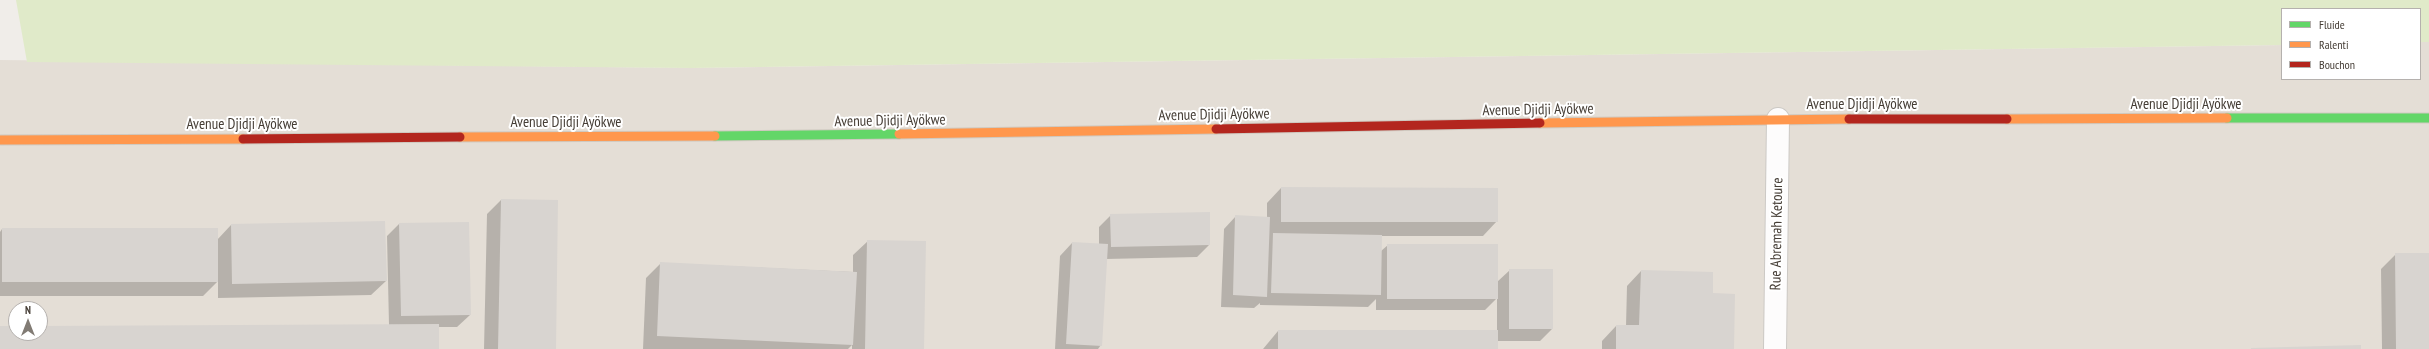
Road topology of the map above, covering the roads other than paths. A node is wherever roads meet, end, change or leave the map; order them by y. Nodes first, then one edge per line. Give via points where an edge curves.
1 (2429, 118) edge
2 (1778, 119) junction
3 (0, 140) edge
4 (1775, 349) edge

1 - 2 street, Avenue Djidji Ayökwe
2 - 3 street, Avenue Djidji Ayökwe via 854,136
2 - 4 street, Rue Abremah Ketoure

